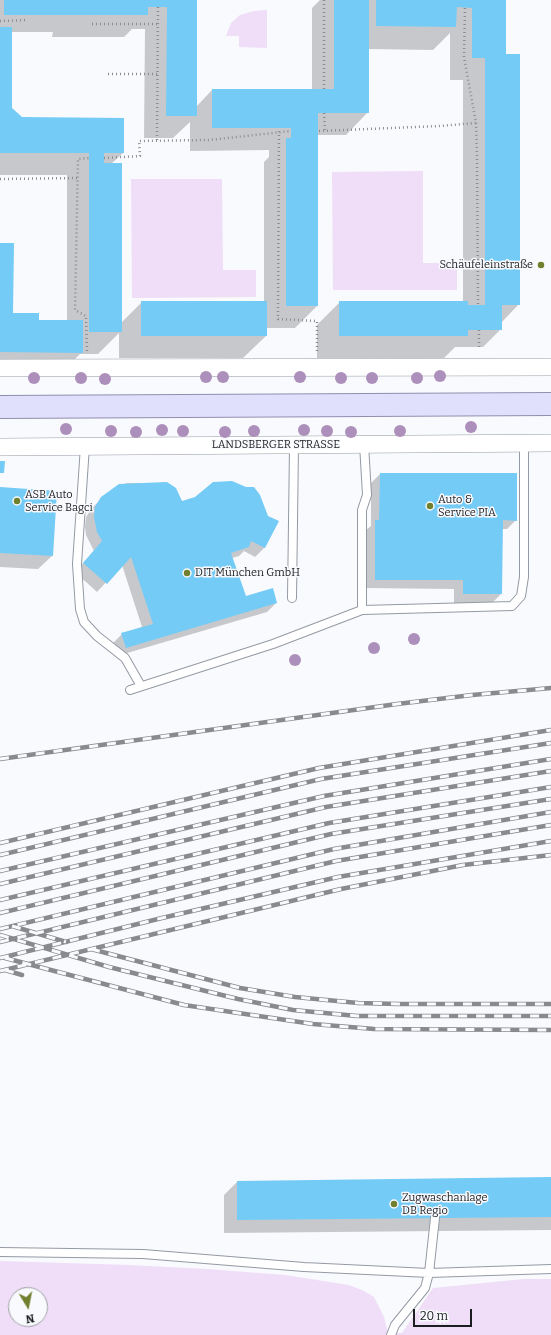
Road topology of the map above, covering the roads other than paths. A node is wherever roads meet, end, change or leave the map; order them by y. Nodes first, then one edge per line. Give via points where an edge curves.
1 (551, 367) edge
2 (0, 368) edge
3 (551, 404) edge
4 (0, 407) edge
5 (524, 443) junction
6 (551, 443) edge
7 (364, 444) junction
8 (294, 445) junction
9 (85, 446) junction
10 (0, 447) edge
11 (292, 598) dead end
12 (362, 610) junction
13 (141, 686) junction
14 (130, 690) dead end
15 (435, 1218) dead end
16 (0, 1252) edge
17 (551, 1269) edge
18 (429, 1272) junction
19 (391, 1335) edge

1 - 2 street
3 - 4 main road
5 - 6 street, LANDSBERGER STRASSE
5 - 7 street, LANDSBERGER STRASSE
5 - 12 lane via 524,576 521,596 512,606
7 - 8 street, LANDSBERGER STRASSE
7 - 12 lane via 367,495 362,510
8 - 9 street, LANDSBERGER STRASSE
8 - 11 lane
9 - 10 street, LANDSBERGER STRASSE
9 - 13 lane via 76,564 80,609 84,622 125,658
12 - 13 lane via 273,644
13 - 14 lane
15 - 18 lane
16 - 18 lane via 143,1254 304,1267
17 - 18 lane
18 - 19 lane via 425,1288 395,1325

